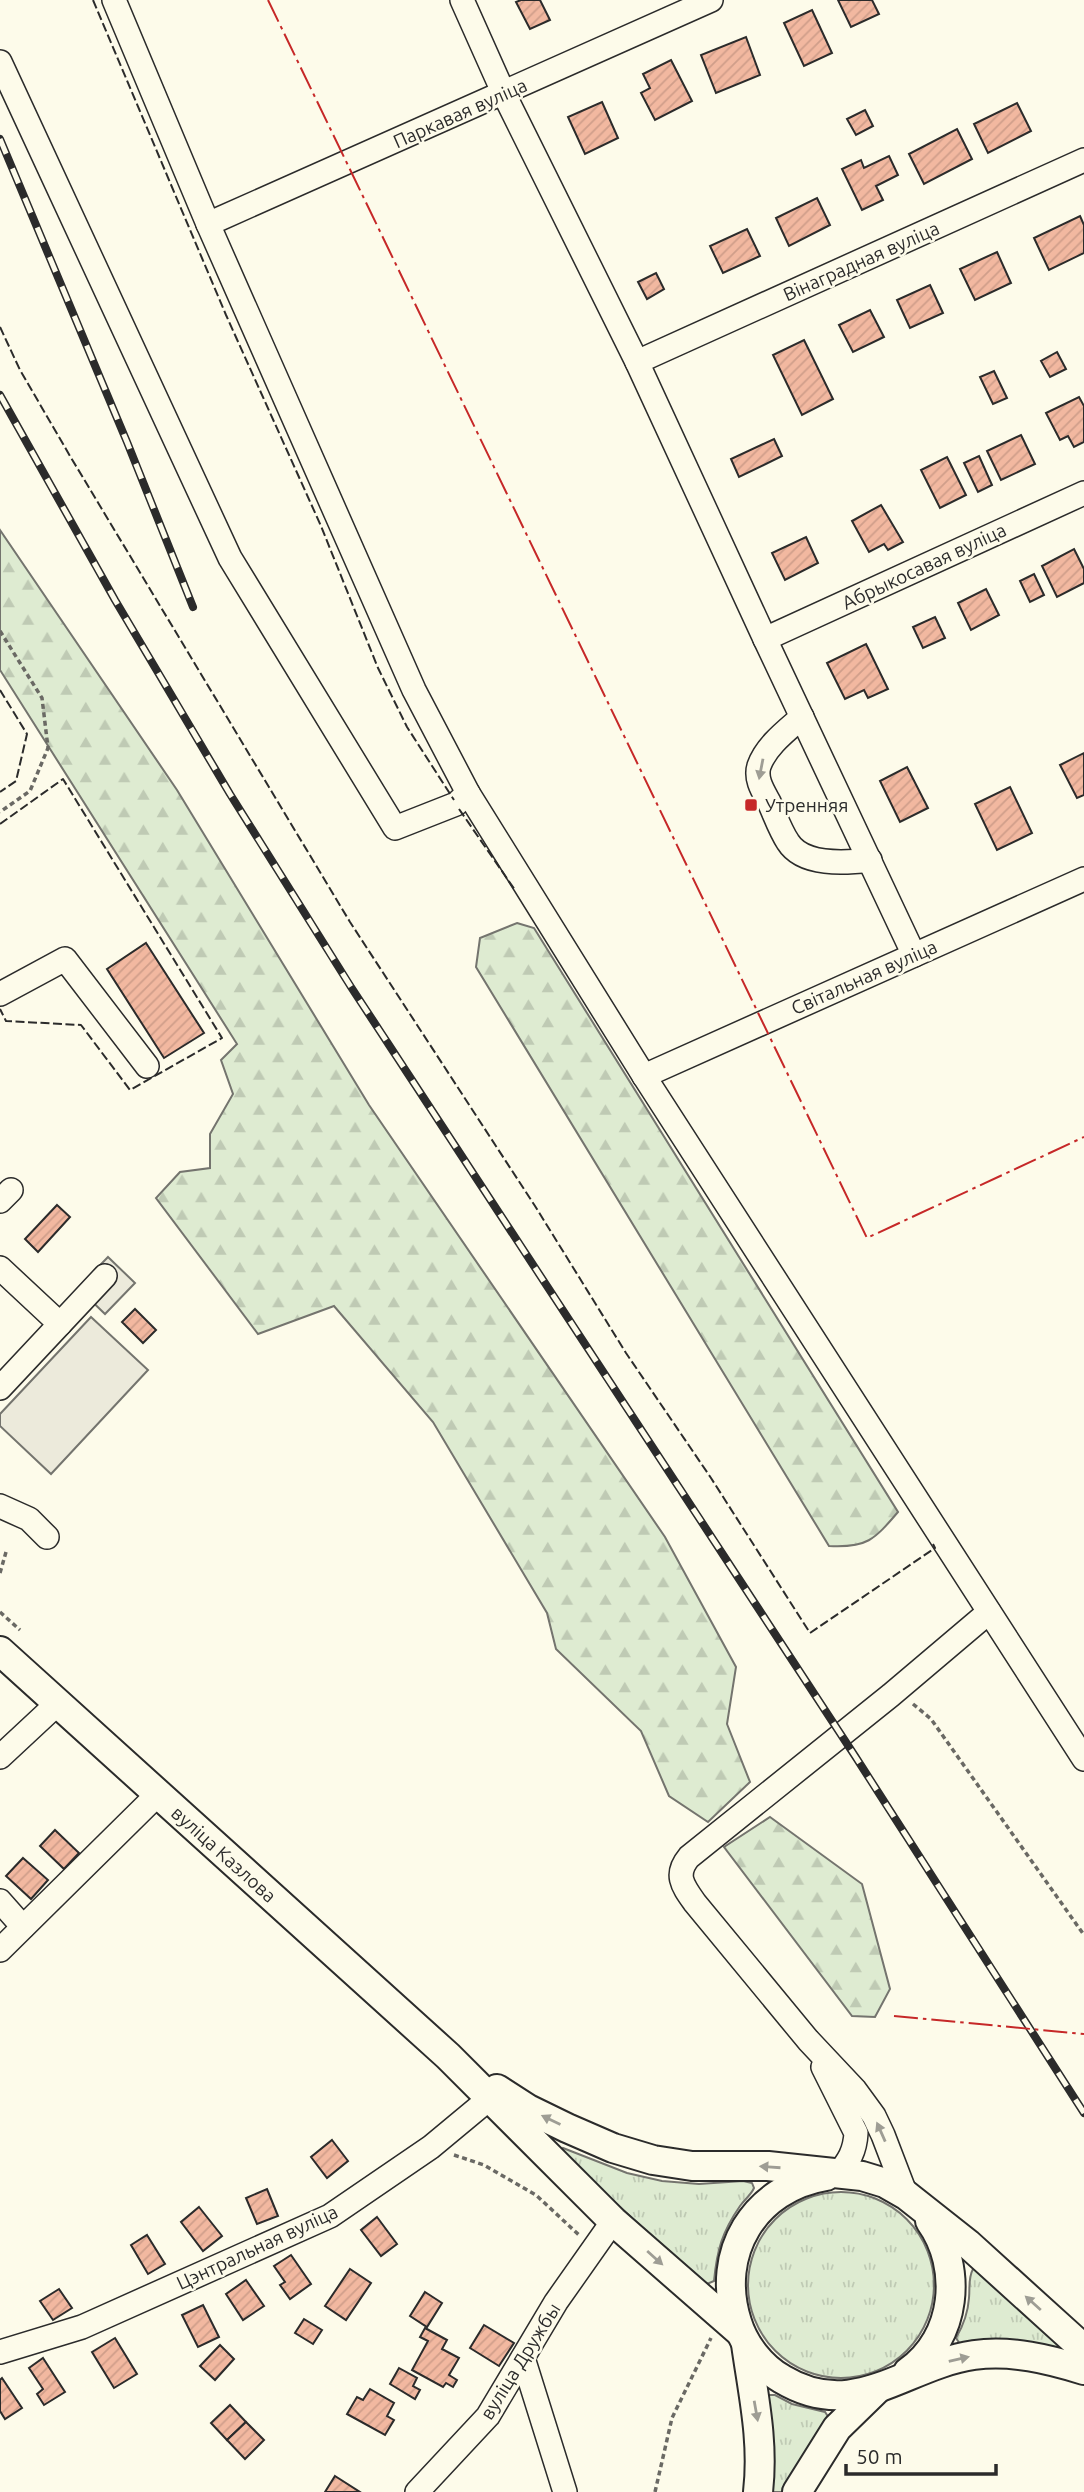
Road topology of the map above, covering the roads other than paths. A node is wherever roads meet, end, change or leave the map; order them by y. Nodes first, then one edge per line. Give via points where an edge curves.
1 (114, 0) edge
2 (462, 0) edge
3 (711, 0) edge
4 (0, 62) edge
5 (504, 94) junction
6 (1084, 160) edge
7 (208, 224) junction
8 (637, 362) junction
9 (1084, 493) edge
10 (765, 639) junction
11 (802, 717) junction
12 (468, 793) junction
13 (870, 860) junction
14 (1084, 879) edge
15 (914, 955) junction
16 (0, 994) edge
17 (147, 1066) dead end
18 (645, 1076) junction
19 (0, 1268) edge
20 (105, 1276) dead end
21 (60, 1324) junction
22 (0, 1388) edge
23 (0, 1506) edge
24 (47, 1537) dead end
25 (989, 1612) junction
26 (0, 1651) edge
27 (58, 1703) junction
28 (0, 1757) edge
29 (1084, 1759) edge
30 (158, 1794) junction
31 (0, 1900) edge
32 (23, 1927) junction
33 (0, 1950) edge
34 (808, 2040) junction
35 (448, 2056) junction
36 (490, 2098) junction
37 (838, 2174) junction
38 (915, 2203) junction
39 (613, 2221) junction
40 (736, 2331) junction
41 (1084, 2349) edge
42 (0, 2352) edge
43 (523, 2358) junction
44 (1084, 2371) edge
45 (886, 2386) junction
46 (416, 2492) edge
47 (565, 2492) edge
48 (758, 2492) edge
49 (797, 2492) edge

1 - 7 street
2 - 5 street
3 - 5 street, Паркавая вуліца
4 - 12 street via 230,558 396,828 456,804
5 - 7 street, Паркавая вуліца
5 - 8 street
6 - 8 street, Вінаградная вуліца
7 - 12 street via 414,690
8 - 10 street
9 - 10 street, Абрыкосавая вуліца
10 - 11 street
11 - 13 street
11 -> 13 street via 764,756 758,770 760,784 796,850 826,861
12 - 18 street
13 - 15 street
14 - 15 street, Світальная вуліца
15 - 18 street, Світальная вуліца
16 - 17 street via 65,959
18 - 25 street
19 - 21 street
20 - 21 street
21 - 22 street
23 - 24 street via 29,1519
25 - 29 street
25 - 34 street via 689,1857 680,1875 695,1903
26 - 27 main road, вуліца Казлова
27 - 28 street
27 - 30 main road, вуліца Казлова
30 - 32 street
30 - 35 main road, вуліца Казлова
31 - 32 street
32 - 33 street
34 - 37 street via 856,2133 850,2159
38 -> 34 street via 874,2116
35 - 36 main road
37 -> 35 main road via 768,2166 692,2166 613,2148 528,2109
36 - 39 main road
36 - 42 street, Цэнтральная вуліца via 431,2147 330,2216 82,2327
37 - 38 main road via 885,2183
37 - 40 main road via 807,2179 779,2193 755,2214 739,2241 730,2271
41 -> 38 main road via 968,2244
38 - 45 main road via 938,2232 947,2254 950,2304 931,2349 915,2367
39 -> 40 main road
39 - 43 street, вуліца Дружбы
40 - 45 main road via 762,2363 803,2390 853,2395
40 -> 48 main road via 759,2425
43 - 46 street, вуліца Дружбы via 488,2416
43 - 47 street
45 -> 44 main road via 975,2355 1016,2354
45 - 49 main road via 837,2428

